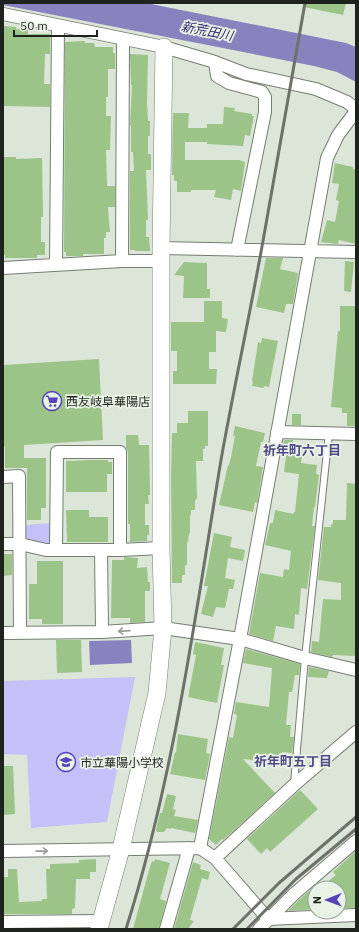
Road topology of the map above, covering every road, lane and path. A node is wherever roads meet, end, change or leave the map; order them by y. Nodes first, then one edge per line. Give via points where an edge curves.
1 (3, 14) edge
2 (58, 26) junction
3 (123, 39) junction
4 (164, 47) junction
5 (215, 62) junction
6 (356, 110) edge
7 (237, 250) junction
8 (310, 252) junction
9 (356, 252) edge
10 (161, 254) junction
11 (122, 261) junction
12 (56, 265) junction
13 (3, 268) edge
14 (277, 432) junction
15 (329, 433) junction
16 (356, 434) edge
17 (3, 477) edge
18 (3, 544) edge
19 (20, 544) junction
20 (161, 548) junction
21 (56, 550) junction
22 (101, 550) junction
23 (120, 550) junction
24 (163, 628) junction
25 (102, 632) junction
26 (3, 633) edge
27 (20, 633) junction
28 (240, 639) junction
29 (305, 658) junction
30 (356, 670) edge
31 (356, 732) edge
32 (294, 785) junction
33 (356, 842) edge
34 (195, 848) junction
35 (121, 849) junction
36 (3, 852) edge
37 (215, 858) junction
38 (356, 915) edge
39 (268, 919) junction
40 (3, 922) edge
41 (313, 923) edge
42 (100, 925) edge
43 (166, 929) edge
44 (259, 929) edge

1 - 2 street
2 - 3 street
2 - 12 street
3 - 4 street
3 - 11 street
4 - 5 street
4 - 10 street
5 - 6 street via 246,74 316,89 348,102
5 - 7 street via 218,76 228,83 262,92 265,97 265,112
6 - 8 street via 338,134 330,150
7 - 8 street
7 - 10 street
8 - 9 street
8 - 14 street
10 - 11 street
10 - 20 street
11 - 12 street
12 - 13 street
14 - 15 street
14 - 28 street
15 - 16 street
15 - 29 lane
17 - 19 street via 19,476
18 - 19 street
19 - 21 street
19 - 27 street
20 - 23 street
20 - 24 street
21 - 22 street
21 - 23 street via 57,452 120,452
22 - 23 street
22 - 25 street
24 -> 25 street
24 - 28 street
24 - 35 street via 157,693
25 - 27 street
26 - 27 street
28 - 29 street
28 - 34 street
29 - 30 street
29 - 32 lane
31 - 32 street
32 - 37 street
33 - 39 street
34 - 35 street
34 - 37 street
34 - 43 street
36 -> 35 street
35 - 42 street
37 - 39 street
38 - 41 street
39 - 41 street
39 - 44 street
40 - 42 street

